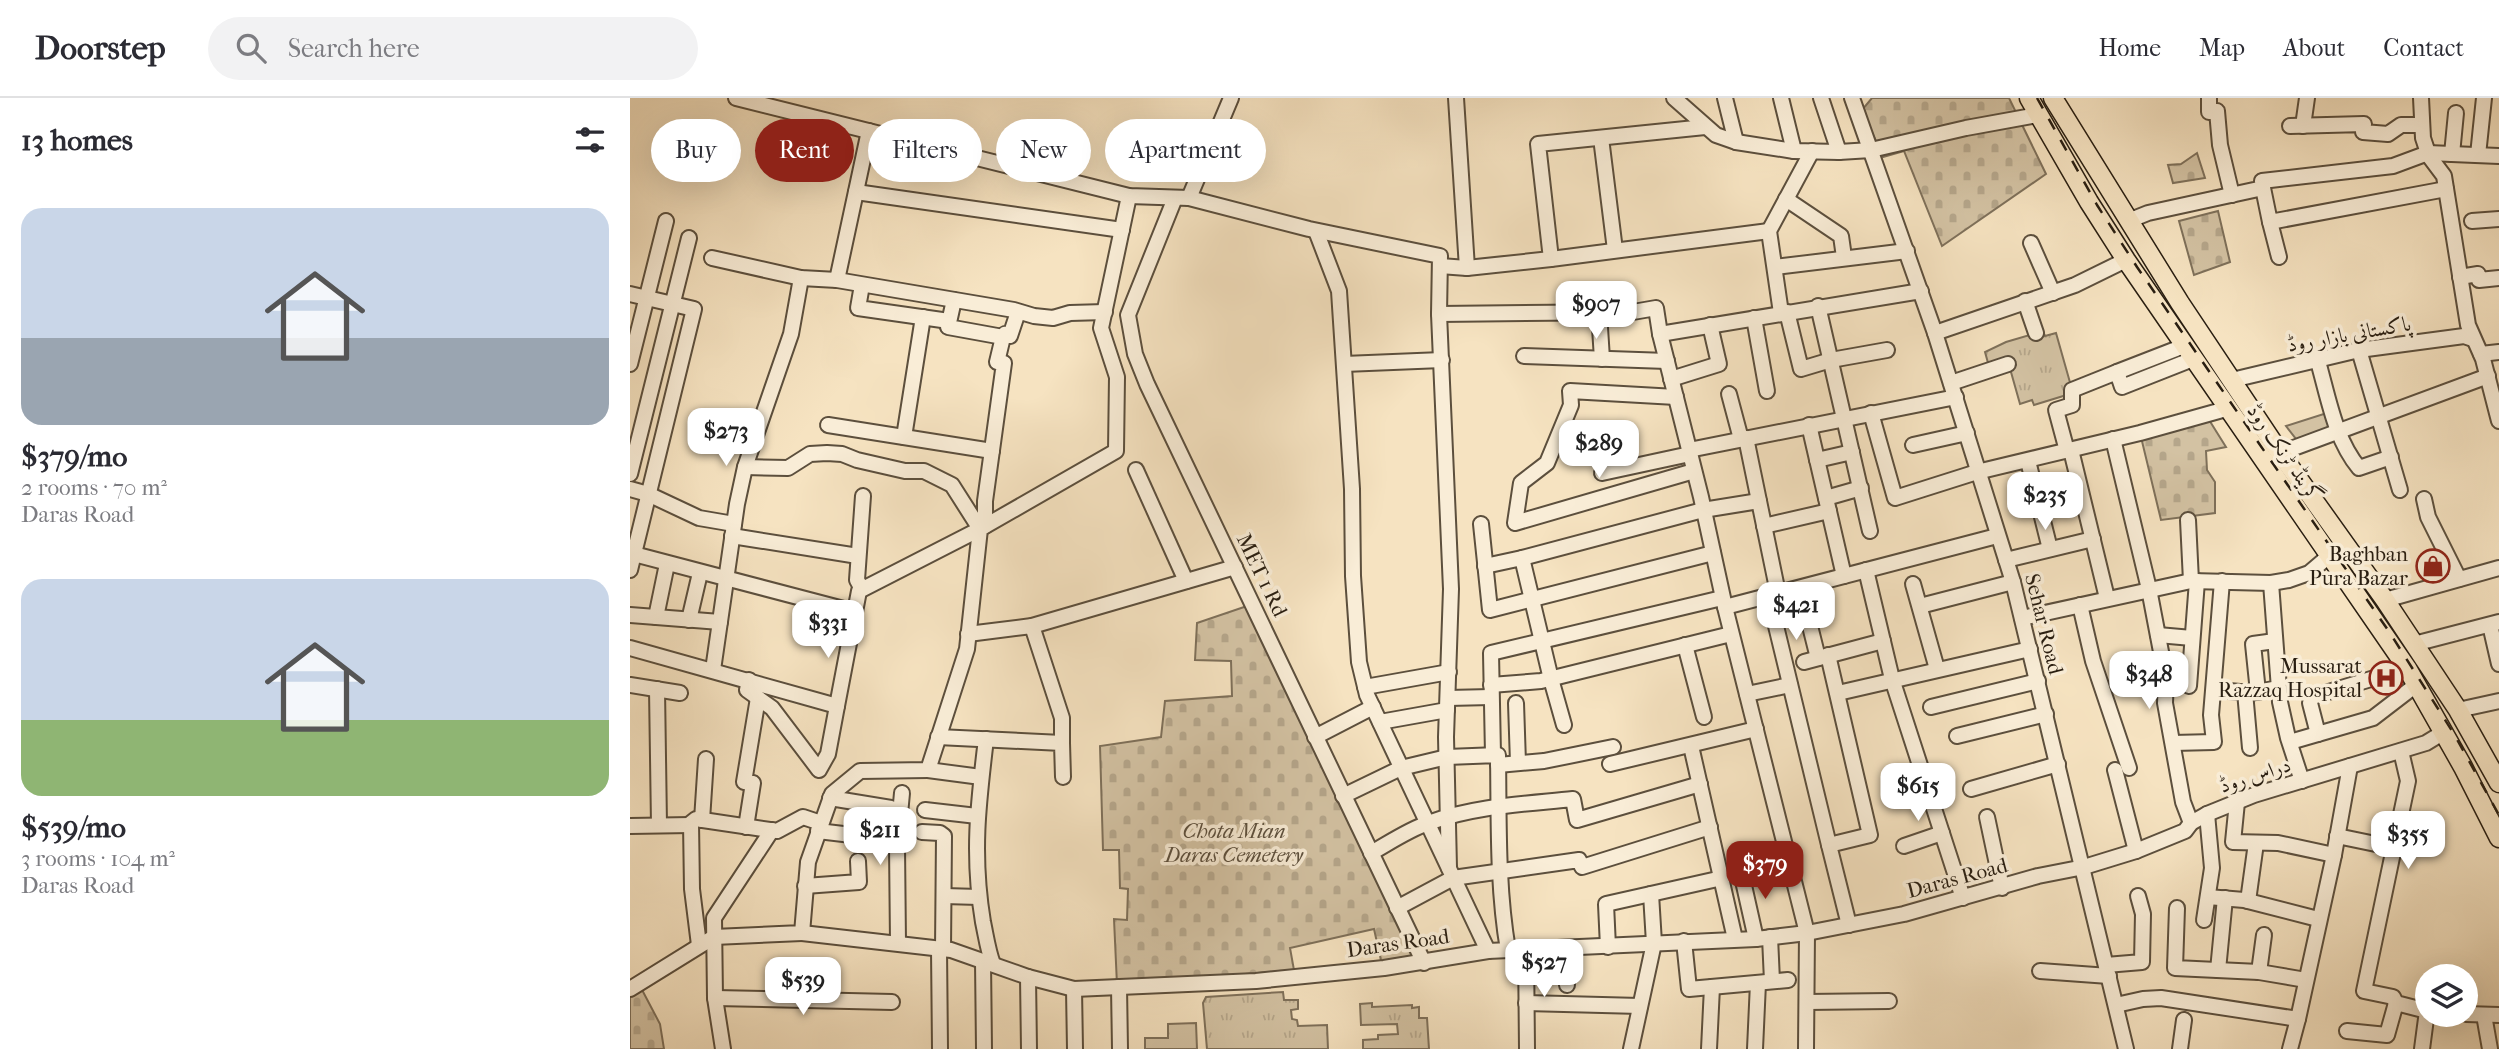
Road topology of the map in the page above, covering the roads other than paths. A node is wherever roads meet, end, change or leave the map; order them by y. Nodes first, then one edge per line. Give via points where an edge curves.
1 (736, 98) edge
2 (1231, 98) edge
3 (1456, 98) edge
4 (1674, 98) edge
5 (1725, 98) edge
6 (1780, 98) edge
7 (1821, 98) edge
8 (1852, 98) edge
9 (2029, 98) edge
10 (2053, 98) edge
11 (2209, 98) edge
12 (2306, 98) edge
13 (2421, 98) edge
14 (2484, 98) edge
15 (2456, 113) dead end
16 (2038, 115) junction
17 (2422, 125) junction
18 (1705, 127) junction
19 (868, 131) edge
20 (868, 136) edge
21 (1601, 138) junction
22 (1736, 142) junction
23 (1871, 150) junction
24 (1794, 151) junction
25 (1812, 151) junction
26 (1839, 152) junction
27 (2428, 153) junction
28 (2452, 154) junction
29 (2478, 155) junction
30 (2499, 156) edge
31 (982, 159) edge
32 (2263, 188) junction
33 (2446, 189) junction
34 (856, 192) junction
35 (2232, 195) junction
36 (1129, 196) junction
37 (1182, 198) junction
38 (1786, 199) junction
39 (2499, 219) edge
40 (666, 221) dead end
41 (2128, 221) junction
42 (2472, 221) dead end
43 (2270, 222) junction
44 (1122, 230) junction
45 (1317, 230) junction
46 (1769, 231) junction
47 (689, 238) dead end
48 (2031, 243) dead end
49 (1615, 250) junction
50 (1907, 251) junction
51 (1844, 257) junction
52 (2278, 257) dead end
53 (712, 258) dead end
54 (1551, 259) junction
55 (2126, 260) junction
56 (1440, 266) junction
57 (1775, 267) junction
58 (1467, 268) junction
59 (2460, 277) junction
60 (801, 278) junction
61 (2499, 278) edge
62 (836, 280) junction
63 (862, 285) junction
64 (1920, 291) junction
65 (630, 293) edge
66 (2053, 293) junction
67 (646, 298) junction
68 (954, 300) junction
69 (2025, 301) junction
70 (672, 304) junction
71 (1818, 306) junction
72 (1018, 312) junction
73 (1105, 312) junction
74 (1599, 312) junction
75 (1784, 312) junction
76 (1439, 314) junction
77 (923, 317) junction
78 (1754, 318) junction
79 (949, 321) junction
80 (1710, 326) junction
81 (1935, 333) junction
82 (2036, 333) dead end
83 (1660, 334) junction
84 (1003, 337) junction
85 (2473, 339) junction
86 (1887, 350) dead end
87 (2359, 350) junction
88 (2189, 352) junction
89 (2499, 352) edge
90 (2481, 354) junction
91 (631, 356) edge
92 (1524, 356) dead end
93 (2317, 358) junction
94 (1602, 359) junction
95 (1442, 360) junction
96 (1831, 360) junction
97 (1667, 361) junction
98 (1344, 364) junction
99 (2008, 365) dead end
100 (2488, 376) junction
101 (1671, 379) junction
102 (2232, 380) junction
103 (1953, 390) junction
104 (1768, 391) dead end
105 (1729, 394) dead end
106 (1676, 397) junction
107 (2226, 409) junction
108 (1871, 413) junction
109 (2379, 416) junction
110 (1844, 418) junction
111 (2499, 421) edge
112 (828, 425) dead end
113 (1810, 425) junction
114 (1967, 433) junction
115 (2339, 433) junction
116 (904, 437) junction
117 (1743, 439) junction
118 (2113, 439) junction
119 (1913, 445) dead end
120 (2069, 450) junction
121 (992, 451) junction
122 (1689, 452) junction
123 (1852, 452) junction
124 (2280, 453) junction
125 (2391, 457) junction
126 (1818, 460) junction
127 (2028, 461) junction
128 (744, 467) junction
129 (1136, 470) dead end
130 (1694, 471) junction
131 (1977, 472) junction
132 (1602, 473) dead end
133 (630, 474) edge
134 (1861, 488) junction
135 (630, 489) edge
136 (2400, 490) dead end
137 (648, 494) junction
138 (863, 496) dead end
139 (2424, 499) dead end
140 (1759, 501) junction
141 (1828, 504) junction
142 (1703, 510) junction
143 (2188, 520) dead end
144 (1481, 523) dead end
145 (1764, 526) junction
146 (983, 527) junction
147 (733, 530) junction
148 (1870, 531) dead end
149 (1997, 536) junction
150 (2093, 539) junction
151 (2050, 549) junction
152 (1713, 553) junction
153 (632, 554) edge
154 (858, 556) junction
155 (2329, 556) junction
156 (1522, 558) junction
157 (2006, 560) junction
158 (667, 564) junction
159 (1485, 566) junction
160 (1235, 567) junction
161 (2499, 568) edge
162 (630, 570) edge
163 (1866, 570) junction
164 (700, 573) junction
165 (1844, 576) junction
166 (2459, 579) junction
167 (726, 580) junction
168 (1186, 581) junction
169 (2194, 581) junction
170 (2222, 581) junction
171 (2013, 582) junction
172 (2271, 583) junction
173 (1913, 584) dead end
174 (862, 589) junction
175 (2149, 589) junction
176 (1778, 593) junction
177 (2107, 598) junction
178 (2385, 600) junction
179 (1532, 601) junction
180 (1723, 603) junction
181 (2080, 605) junction
182 (1920, 606) junction
183 (855, 612) junction
184 (630, 615) edge
185 (656, 617) junction
186 (1808, 618) dead end
187 (2022, 618) junction
188 (689, 620) junction
189 (720, 622) junction
190 (2494, 624) edge
191 (1032, 626) junction
192 (1776, 626) dead end
193 (968, 634) junction
194 (1731, 634) junction
195 (2158, 635) junction
196 (2192, 638) junction
197 (1883, 641) junction
198 (2275, 641) junction
199 (1542, 642) junction
200 (2414, 644) junction
201 (1685, 645) junction
202 (630, 648) edge
203 (2030, 649) junction
204 (1817, 658) junction
205 (2499, 664) edge
206 (2407, 668) junction
207 (1937, 669) junction
208 (713, 670) junction
209 (1449, 672) junction
210 (1551, 678) junction
211 (1892, 679) junction
212 (748, 680) junction
213 (2038, 681) junction
214 (630, 685) edge
215 (1790, 685) junction
216 (2416, 685) junction
217 (2189, 686) dead end
218 (1365, 687) junction
219 (2279, 688) junction
220 (657, 690) junction
221 (1491, 691) junction
222 (2229, 691) dead end
223 (2252, 692) junction
224 (680, 693) dead end
225 (1838, 693) junction
226 (1747, 694) junction
227 (758, 698) junction
228 (2499, 701) edge
229 (1516, 703) dead end
230 (1447, 704) junction
231 (837, 706) junction
232 (1373, 706) junction
233 (1931, 708) dead end
234 (2458, 710) junction
235 (2046, 714) junction
236 (1703, 717) dead end
237 (1380, 723) junction
238 (1564, 724) dead end
239 (1756, 729) junction
240 (2444, 732) junction
241 (2318, 734) junction
242 (1957, 736) dead end
243 (938, 737) junction
244 (1315, 737) junction
245 (986, 739) junction
246 (2290, 742) junction
247 (1062, 743) junction
248 (2173, 743) junction
249 (1690, 746) junction
250 (1613, 747) dead end
251 (2250, 748) dead end
252 (2401, 751) junction
253 (1447, 757) junction
254 (706, 759) dead end
255 (1495, 760) junction
256 (1518, 763) junction
257 (1610, 764) dead end
258 (2058, 764) junction
259 (2350, 766) junction
260 (1401, 768) junction
261 (928, 770) junction
262 (1063, 777) dead end
263 (981, 778) junction
264 (2302, 781) junction
265 (2499, 783) edge
266 (1700, 784) junction
267 (1971, 789) dead end
268 (902, 793) dead end
269 (1343, 796) junction
270 (830, 798) junction
271 (2236, 802) junction
272 (1499, 807) junction
273 (891, 808) dead end
274 (925, 810) dead end
275 (2207, 814) junction
276 (976, 816) junction
277 (1448, 817) junction
278 (1987, 817) dead end
279 (697, 822) junction
280 (1426, 823) junction
281 (2191, 823) junction
282 (659, 825) junction
283 (630, 826) edge
284 (746, 827) junction
285 (820, 827) junction
286 (1710, 827) junction
287 (772, 831) junction
288 (922, 832) dead end
289 (1942, 833) junction
290 (860, 836) dead end
291 (2337, 836) junction
292 (2499, 838) edge
293 (2256, 843) junction
294 (1829, 845) junction
295 (1904, 846) dead end
296 (2395, 848) junction
297 (2136, 851) junction
298 (1371, 853) junction
299 (2334, 855) junction
300 (858, 861) dead end
301 (2084, 867) junction
302 (1741, 872) dead end
303 (1451, 873) junction
304 (1501, 873) junction
305 (1721, 878) junction
306 (805, 886) junction
307 (2002, 888) junction
308 (1651, 894) junction
309 (944, 896) junction
310 (2138, 896) dead end
311 (979, 897) junction
312 (2208, 897) junction
313 (1963, 898) junction
314 (2225, 898) junction
315 (2248, 901) junction
316 (1397, 908) junction
317 (2177, 908) dead end
318 (2318, 919) junction
319 (2204, 920) dead end
320 (1849, 926) junction
321 (802, 933) junction
322 (1807, 933) junction
323 (2264, 935) dead end
324 (1763, 938) junction
325 (1735, 939) junction
326 (706, 941) junction
327 (1684, 941) junction
328 (898, 943) junction
329 (1654, 943) junction
330 (1608, 947) junction
331 (941, 949) junction
332 (1526, 949) junction
333 (1565, 949) junction
334 (1508, 950) junction
335 (1488, 951) junction
336 (988, 962) junction
337 (1424, 963) junction
338 (2108, 970) junction
339 (2218, 970) junction
340 (2040, 971) dead end
341 (2259, 972) junction
342 (1028, 977) junction
343 (1788, 980) dead end
344 (2306, 980) junction
345 (1765, 982) junction
346 (1567, 985) dead end
347 (1119, 987) junction
348 (1712, 987) junction
349 (630, 989) edge
350 (1074, 989) junction
351 (715, 998) junction
352 (1889, 1001) dead end
353 (892, 1002) dead end
354 (1807, 1002) junction
355 (1527, 1003) junction
356 (2396, 1003) junction
357 (2116, 1005) junction
358 (1640, 1006) junction
359 (2415, 1008) edge
360 (2492, 1015) edge
361 (2298, 1019) junction
362 (2184, 1020) dead end
363 (2425, 1027) edge
364 (2347, 1031) dead end
365 (723, 1049) edge
366 (940, 1049) edge
367 (984, 1049) edge
368 (1029, 1049) edge
369 (1075, 1049) edge
370 (1120, 1049) edge
371 (1527, 1049) edge
372 (1631, 1049) edge
373 (1709, 1049) edge
374 (1755, 1049) edge
375 (1807, 1049) edge
376 (2126, 1049) edge
377 (2180, 1049) edge
378 (2290, 1049) edge
379 (2422, 1049) edge
380 (2490, 1049) edge

1 - 19 street
2 - 37 street, MET 1 Rd
3 - 58 street
4 - 18 street
5 - 22 street
6 - 24 street
7 - 26 street
8 - 23 street, Sehar Road
9 - 16 main road, گرینڈ ٹرنک روڈ
10 - 41 main road, گرینڈ ٹرنک روڈ
11 - 35 street via 2209,112 2217,111
12 - 17 street via 2297,126 2364,124 2363,131 2388,134 2401,125
13 - 17 street
14 - 29 street
15 - 28 street
16 - 23 street
16 - 55 main road, گرینڈ ٹرنک روڈ
17 - 27 street
18 - 21 street
18 - 22 street
20 - 34 street
21 - 49 street
21 - 54 street via 1538,144
22 - 24 street
23 - 26 street
23 - 50 street, Sehar Road
24 - 25 street
25 - 26 street
25 - 38 street
27 - 28 street
27 - 32 street via 2393,166 2262,181
27 - 33 street via 2444,176
28 - 29 street
29 - 30 street
31 - 36 street
32 - 35 street
32 - 43 street
33 - 43 street
33 - 59 street
34 - 44 street
34 - 62 street
35 - 41 street
36 - 37 street
36 - 44 street
37 - 45 street
37 - 160 street, MET 1 Rd via 1128,315 1130,331 1147,384
38 - 46 street
38 - 51 street via 1840,236
39 - 42 street
40 - 67 street
41 - 102 main road, گرینڈ ٹرنک روڈ
43 - 52 street
44 - 73 street
45 - 56 street via 1440,256
45 - 98 street via 1339,291
46 - 49 street
46 - 57 street
47 - 70 street
48 - 66 street
49 - 54 street
50 - 51 street
50 - 64 street, Sehar Road
51 - 57 street
53 - 60 street
54 - 58 street
55 - 66 street
55 - 88 main road, گرینڈ ٹرنک روڈ
56 - 58 street
56 - 76 street
57 - 75 street
59 - 61 street
59 - 85 street
60 - 62 street
60 - 128 street via 791,334
62 - 63 street
63 - 68 street
63 - 77 street via 859,308
64 - 71 street
64 - 81 street, Sehar Road
65 - 67 street
66 - 69 street
67 - 70 street
67 - 91 street
68 - 72 street
68 - 79 street
69 - 81 street
69 - 82 street
70 - 133 street
70 - 137 street via 694,309
71 - 75 street
71 - 96 street
72 - 73 street via 1053,318
72 - 84 street via 1010,337
73 - 146 street via 1101,328 1117,377 1116,451
74 - 76 street
74 - 83 street via 1656,308
74 - 94 street
75 - 78 street
75 - 96 street via 1801,369
76 - 95 street
77 - 79 street
77 - 116 street
78 - 80 street
78 - 104 street
79 - 84 street via 948,327
80 - 83 street
80 - 101 street via 1719,364
81 - 103 street, Sehar Road
83 - 97 street
84 - 121 street via 997,362 1004,363
85 - 87 street, پاکستانی بازار روڈ
85 - 90 street
86 - 96 street
87 - 93 street, پاکستانی بازار روڈ
87 - 109 street
88 - 107 main road, گرینڈ ٹرنک روڈ
88 - 120 street via 2122,387 2117,372 2072,390 2073,405 2056,410
89 - 90 street
90 - 100 street
92 - 94 street
93 - 102 street, پاکستانی بازار روڈ
93 - 115 street
94 - 97 street
95 - 98 street
95 - 209 street via 1451,589
96 - 110 street
97 - 101 street
98 - 218 street via 1354,588
99 - 103 street
100 - 109 street
100 - 111 street
101 - 106 street
102 - 124 main road, گرینڈ ٹرنک روڈ
103 - 108 street
103 - 114 street, Sehar Road
105 - 117 street
106 - 122 street
106 - 130 street via 1570,391 1571,405 1546,463 1521,483 1514,523
107 - 118 street
107 - 155 main road, گرینڈ ٹرنک روڈ
108 - 110 street
108 - 131 street via 1895,498
109 - 115 street
109 - 125 street
110 - 113 street
110 - 123 street
112 - 116 street
113 - 117 street
113 - 126 street
114 - 119 street
114 - 131 street, Sehar Road
115 - 124 street
115 - 125 street via 2359,468
116 - 121 street
117 - 122 street
117 - 140 street
118 - 120 street
118 - 175 street
120 - 127 street
120 - 150 street
121 - 146 street
122 - 130 street
122 - 132 street
123 - 126 street
123 - 134 street
124 - 178 main road, گرینڈ ٹرنک روڈ
125 - 136 street
126 - 141 street
127 - 131 street
127 - 151 street
128 - 146 street via 788,468 810,454 827,453 924,471 952,485
128 - 147 street
129 - 168 street
130 - 142 street
131 - 149 street, Sehar Road
134 - 141 street
134 - 148 street
135 - 137 street
137 - 147 street
137 - 153 street
138 - 154 street
139 - 166 street via 2428,517
140 - 142 street
140 - 145 street
141 - 145 street
141 - 165 street
142 - 152 street
142 - 156 street
143 - 169 street
144 - 159 street
145 - 176 street
146 - 174 street
146 - 193 street
147 - 154 street
147 - 167 street
149 - 157 street, Sehar Road
149 - 163 street
150 - 151 street
150 - 177 street
151 - 157 street
152 - 179 street
152 - 180 street
153 - 158 street
153 - 162 street
154 - 174 street via 857,580
155 - 172 street via 2309,573
155 - 206 main road, گرینڈ ٹرنک روڈ
156 - 159 street
156 - 179 street
157 - 171 street, Sehar Road
158 - 164 street
158 - 185 street
159 - 179 street via 1490,610
160 - 168 street
160 - 244 street, MET 1 Rd
161 - 166 street
163 - 165 street
163 - 197 street
164 - 167 street
164 - 188 street
165 - 176 street
166 - 178 street
167 - 183 street
167 - 189 street
168 - 191 street
169 - 170 street
169 - 175 street
169 - 196 street
170 - 172 street
170 - 248 street via 2211,715 2214,742
171 - 182 street
171 - 187 street, Sehar Road
172 - 198 street
173 - 182 street
174 - 183 street
175 - 177 street
175 - 195 street
176 - 180 street
177 - 181 street
178 - 200 main road, گرینڈ ٹرنک روڈ
179 - 199 street
180 - 194 street
180 - 199 street
181 - 187 street
181 - 297 street via 2122,769
182 - 207 street
183 - 231 street
184 - 185 street
185 - 188 street
186 - 204 street
187 - 203 street, Sehar Road
188 - 189 street
189 - 208 street
190 - 200 street
190 - 205 street
191 - 193 street
191 - 247 street via 1062,718
192 - 215 street
193 - 243 street
194 - 201 street
194 - 226 street
195 - 196 street
195 - 248 street
196 - 217 street
197 - 204 street
197 - 211 street
198 - 219 street
198 - 223 street via 2253,643
199 - 210 street
199 - 221 street via 1491,653
200 - 234 main road, گرینڈ ٹرنک روڈ
201 - 210 street
201 - 236 street
202 - 208 street
203 - 207 street
203 - 213 street, Sehar Road
204 - 225 street
206 - 216 main road, گرینڈ ٹرنک روڈ
206 - 241 street via 2312,697
207 - 211 street
208 - 212 street
209 - 218 street
209 - 230 street
210 - 221 street
210 - 238 street
211 - 225 street
211 - 289 street
212 - 227 street via 747,690
212 - 231 street
213 - 233 street
213 - 235 street, Sehar Road
214 - 220 street
215 - 226 street
215 - 294 street
216 - 240 main road, گرینڈ ٹرنک روڈ
216 - 241 street via 2374,718
218 - 232 street
219 - 223 street
219 - 246 street
220 - 224 street
220 - 282 street
221 - 230 street
221 - 255 street
222 - 223 street
223 - 251 street
225 - 294 street via 1870,835
226 - 239 street
227 - 231 street via 772,708 819,770 828,754
227 - 284 street via 744,782 753,783
228 - 234 street
229 - 256 street
230 - 237 street
230 - 253 street
232 - 237 street
232 - 244 street
234 - 265 main road, گرینڈ ٹرنک روڈ
235 - 242 street
235 - 258 street, Sehar Road
237 - 260 street
239 - 249 street
239 - 322 street
240 - 252 street, دراس روڈ via 2426,744
240 - 292 main road, گرینڈ ٹرنک روڈ
241 - 246 street
243 - 245 street
243 - 261 street
244 - 269 street, MET 1 Rd
245 - 247 street
245 - 263 street
246 - 264 street
247 - 262 street
248 - 281 street
249 - 257 street
249 - 266 street
250 - 256 street
252 - 259 street, دراس روڈ
252 - 296 street via 2408,781
253 - 255 street
253 - 260 street
253 - 277 street
254 - 279 street
255 - 256 street
255 - 272 street
258 - 267 street
258 - 301 street, Sehar Road
259 - 264 street, دراس روڈ
259 - 291 street
260 - 269 street
260 - 280 street
261 - 263 street
261 - 270 street via 860,771
263 - 276 street
264 - 271 street, دراس روڈ
266 - 272 street via 1577,820 1573,799
266 - 286 street
268 - 328 street via 897,846
269 - 298 street, MET 1 Rd
270 - 273 street
270 - 285 street
271 - 275 street, دراس روڈ
271 - 293 street via 2233,842
272 - 277 street
272 - 304 street
274 - 276 street
275 - 281 street, دراس روڈ
275 - 312 street via 2212,868
276 - 311 street
277 - 280 street
277 - 303 street
278 - 307 street
279 - 282 street
279 - 284 street
279 - 326 street via 692,889
280 - 298 street
280 - 303 street
281 - 297 street, دراس روڈ via 2185,831
282 - 283 street
284 - 287 street
285 - 287 street via 803,817
285 - 290 street
285 - 306 street
286 - 304 street via 1582,867 1579,860
286 - 305 street
287 - 326 street via 714,919
288 - 309 street via 944,836
289 - 295 street
289 - 313 street
291 - 296 street
291 - 299 street
293 - 299 street
293 - 315 street
294 - 320 street
296 - 356 street via 2364,991 2393,997
297 - 301 street, دراس روڈ
298 - 316 street, MET 1 Rd
299 - 318 street
300 - 306 street via 859,882
301 - 307 street, Daras Road
301 - 338 street, Sehar Road
302 - 324 street
303 - 304 street
303 - 316 street
303 - 335 street
304 - 334 street
305 - 308 street
305 - 325 street
306 - 321 street
307 - 313 street, Daras Road
308 - 329 street
308 - 330 street via 1606,904
309 - 311 street
309 - 331 street
310 - 338 street via 2143,914 2143,962
311 - 336 street
312 - 314 street
312 - 319 street
313 - 320 street, Daras Road
314 - 315 street
314 - 339 street
315 - 318 street
316 - 337 street, MET 1 Rd
317 - 339 street via 2175,968
318 - 344 street
320 - 322 street, Daras Road
321 - 326 street, Daras Road
321 - 328 street, Daras Road
322 - 324 street, Daras Road
322 - 354 street
323 - 341 street
324 - 325 street, Daras Road
324 - 345 street
325 - 327 street, Daras Road
326 - 349 street
326 - 351 street
327 - 329 street, Daras Road
327 - 348 street via 1689,989
328 - 331 street, Daras Road
329 - 330 street, Daras Road
329 - 358 street
330 - 333 street, Daras Road
331 - 336 street, Daras Road
331 - 366 street
332 - 333 street, Daras Road
332 - 334 street, Daras Road
332 - 355 street
333 - 346 street
334 - 335 street, Daras Road
335 - 337 street, Daras Road
336 - 342 street, Daras Road
336 - 367 street
337 - 347 street, Daras Road via 1256,981
338 - 340 street
338 - 357 street, Sehar Road
339 - 341 street
341 - 344 street
342 - 350 street, Daras Road
342 - 368 street
343 - 345 street
344 - 361 street
345 - 348 street
345 - 374 street
347 - 350 street, Daras Road
347 - 370 street
348 - 373 street
350 - 369 street
351 - 353 street
351 - 365 street
352 - 354 street
354 - 375 street
355 - 358 street
355 - 371 street
356 - 359 street
356 - 364 street via 2387,1035
357 - 361 street via 2161,998
357 - 376 street, Sehar Road
358 - 372 street
360 - 380 street
361 - 378 street
362 - 377 street
363 - 379 street

